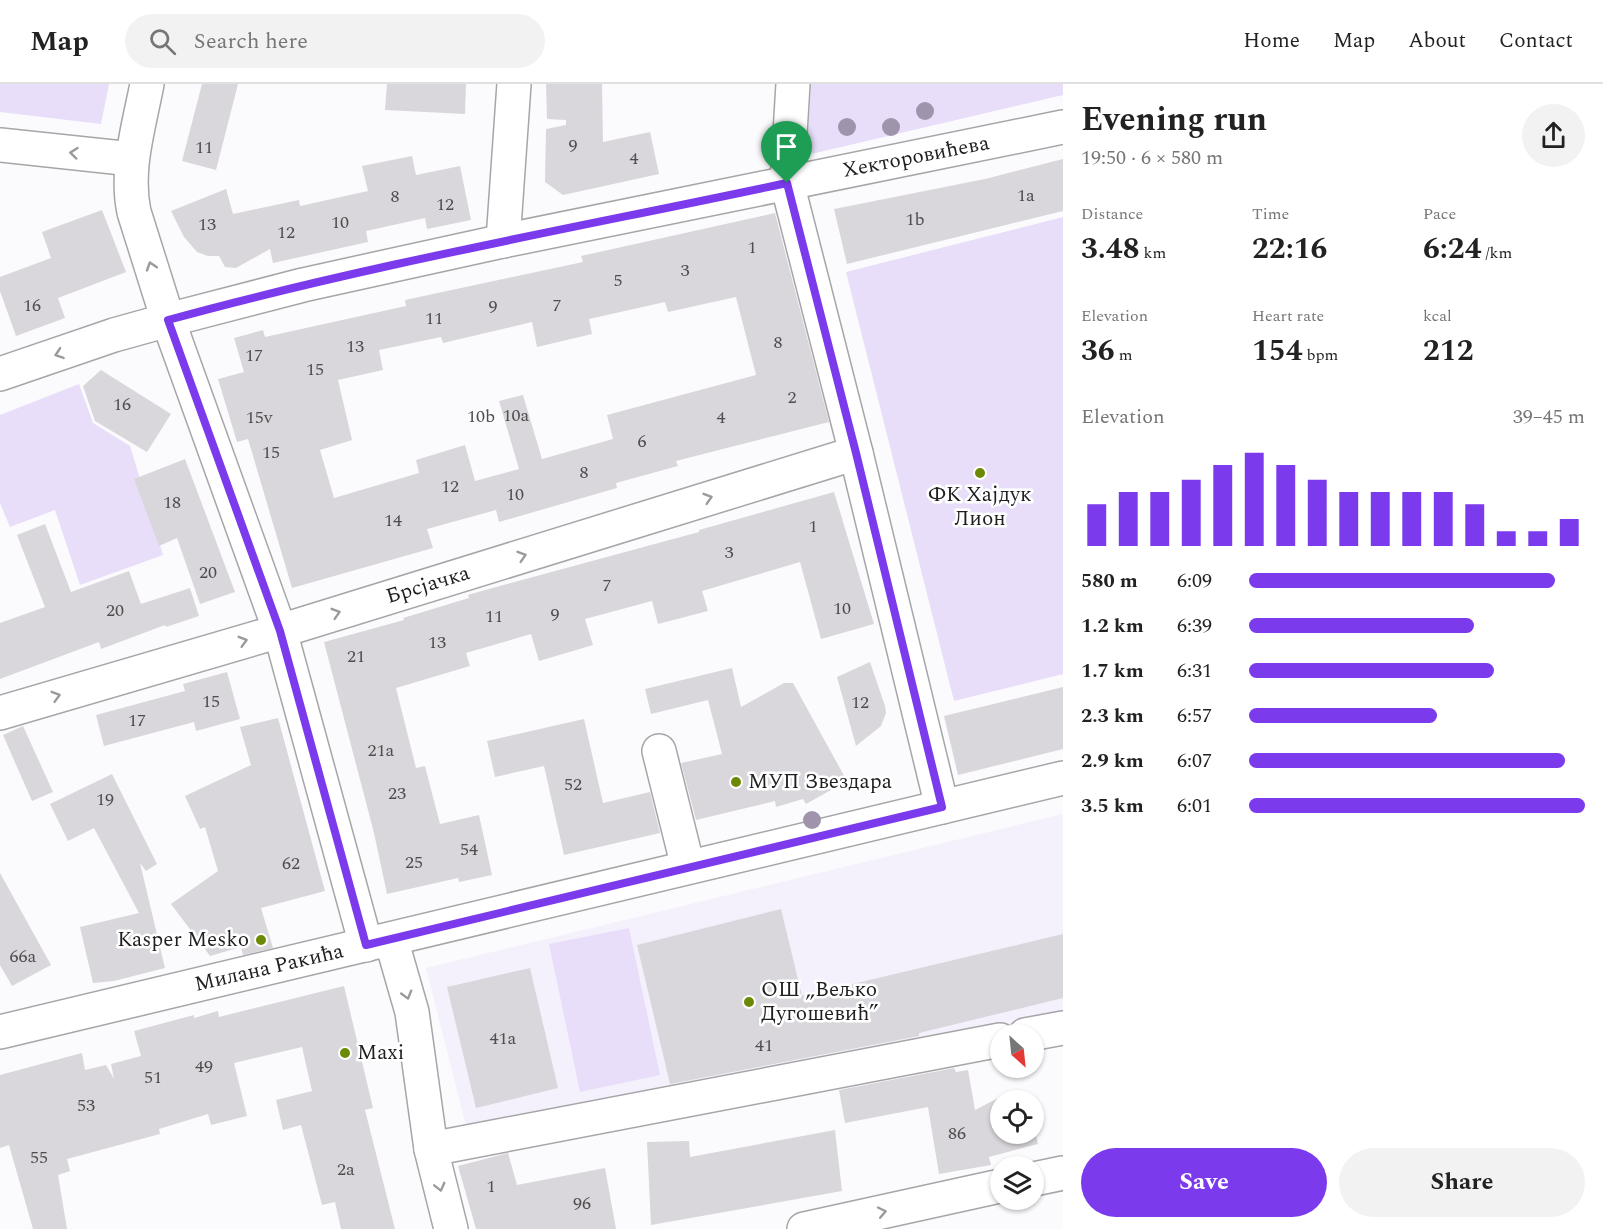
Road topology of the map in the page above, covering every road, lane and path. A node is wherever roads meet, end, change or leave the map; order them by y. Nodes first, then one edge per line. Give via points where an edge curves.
1 (147, 84) edge
2 (514, 84) edge
3 (793, 84) edge
4 (1063, 127) edge
5 (0, 146) edge
6 (132, 159) junction
7 (787, 183) junction
8 (503, 241) junction
9 (168, 320) junction
10 (0, 374) edge
11 (856, 453) junction
12 (280, 631) junction
13 (0, 713) edge
14 (659, 751) dead end
15 (1063, 778) edge
16 (942, 807) junction
17 (688, 867) junction
18 (379, 942) junction
19 (1063, 1028) edge
20 (1, 1030) edge
21 (1044, 1032) edge
22 (990, 1042) edge
23 (430, 1149) junction
24 (1063, 1173) edge
25 (1044, 1177) edge
26 (990, 1188) edge
27 (451, 1229) edge
28 (804, 1229) edge

1 - 6 street
2 - 8 street
3 - 7 street
4 - 7 street, Хекторовићева
6 -> 5 street
9 -> 6 street via 130,195
7 - 8 street, Хекторовићева
7 - 11 street
8 - 9 street, Хекторовићева via 303,285
9 -> 10 street, Хекторовићева
9 - 12 street
12 -> 11 street, Брсјачка
11 - 16 street
13 -> 12 street, Брсјачка
12 - 18 street
14 - 17 street
15 - 16 street, Милана Ракића
16 - 17 street, Милана Ракића
17 - 18 street, Милана Ракића
18 - 20 street, Милана Ракића
18 -> 23 street via 412,1012
19 - 21 street
22 - 23 street
23 -> 27 street
24 - 25 street
28 -> 26 street

